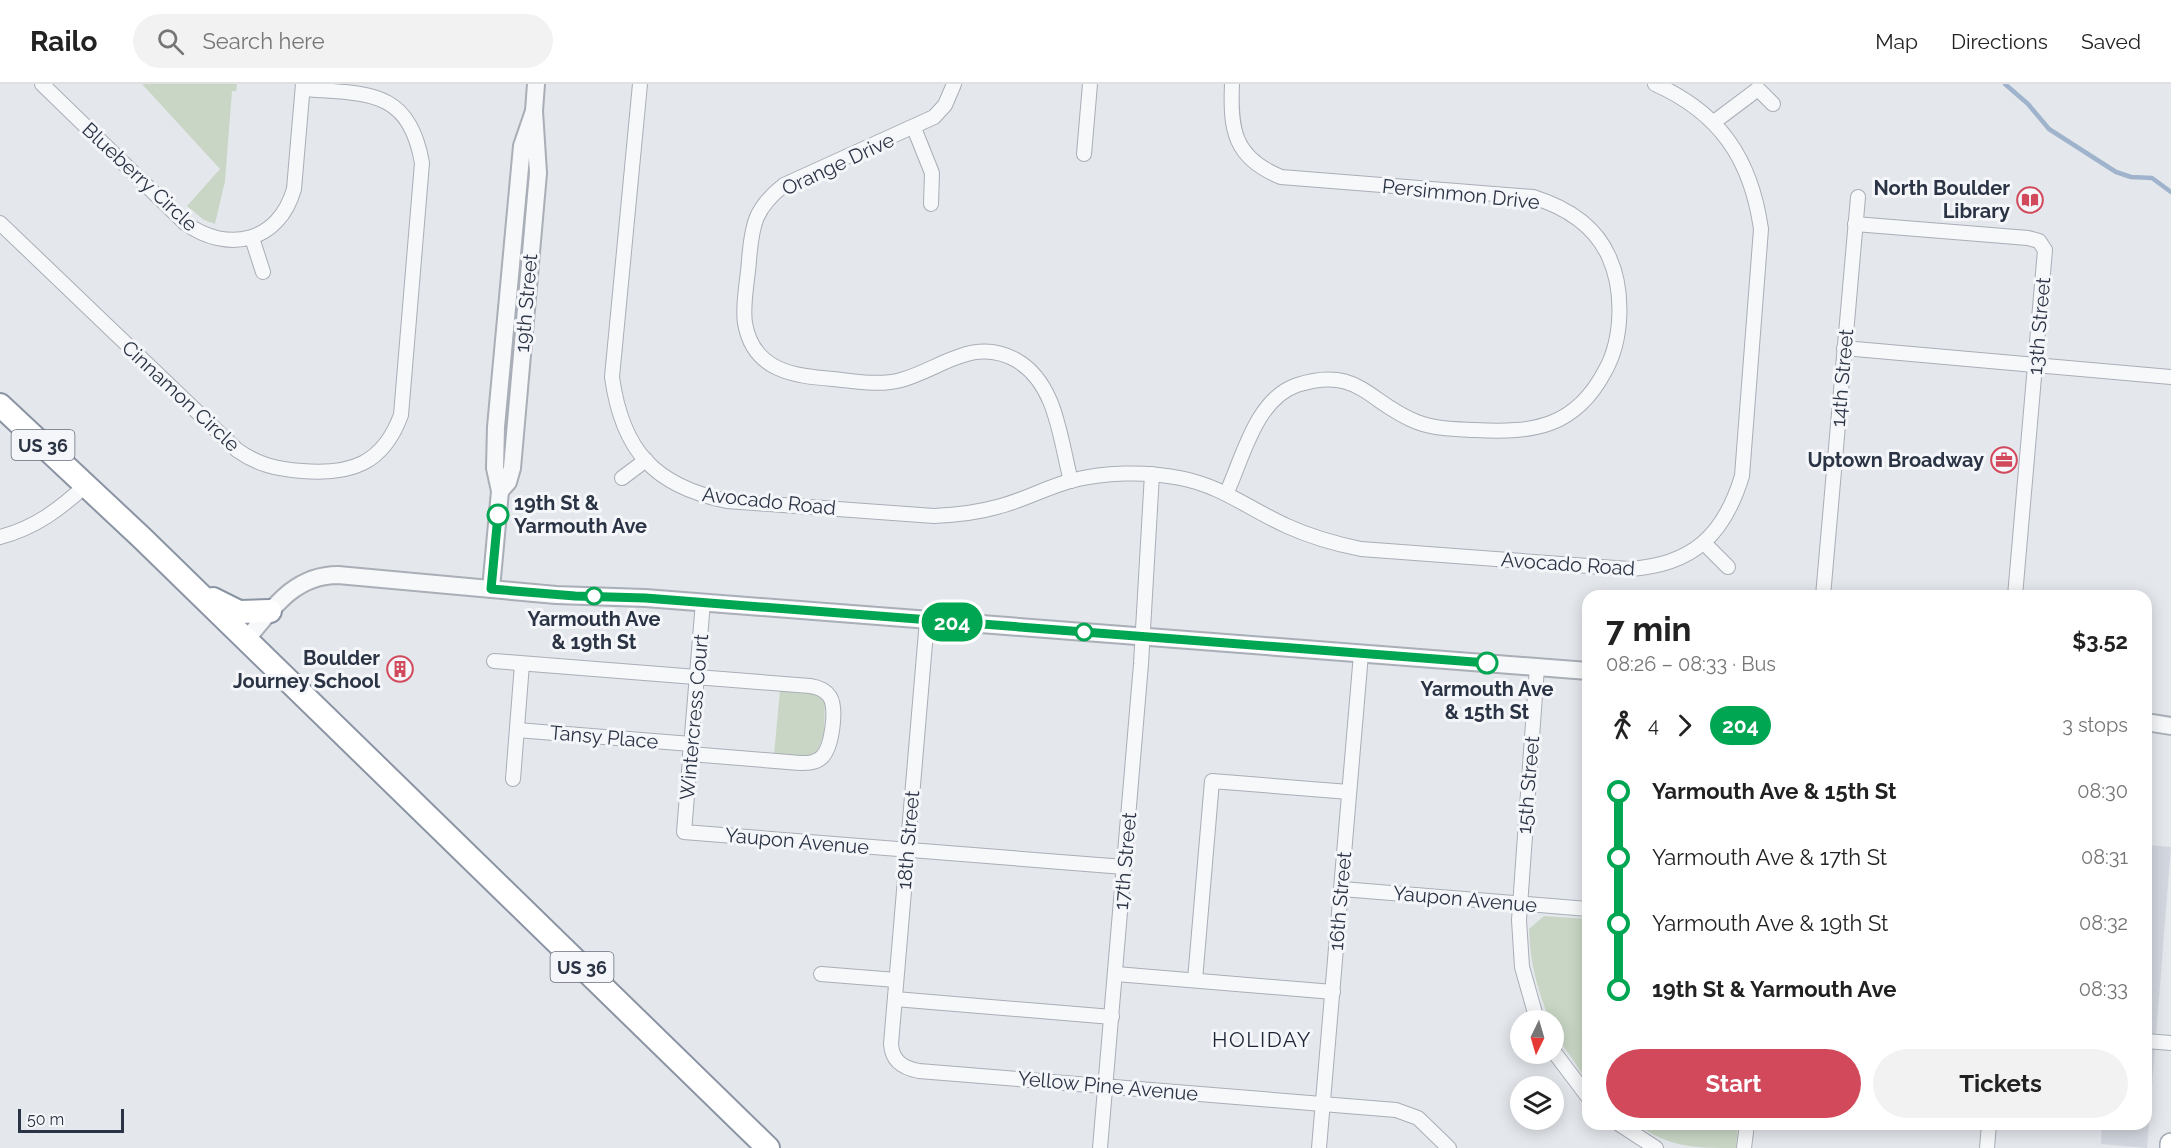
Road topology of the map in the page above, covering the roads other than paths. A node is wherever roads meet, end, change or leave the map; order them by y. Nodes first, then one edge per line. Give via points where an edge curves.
1 (42, 84) edge
2 (536, 84) edge
3 (639, 84) edge
4 (954, 84) edge
5 (1090, 84) edge
6 (1232, 84) edge
7 (1654, 84) edge
8 (303, 86) edge
9 (1773, 104) dead end
10 (1714, 123) junction
11 (914, 128) junction
12 (1084, 154) dead end
13 (1858, 197) dead end
14 (931, 204) dead end
15 (0, 223) edge
16 (1855, 224) junction
17 (252, 238) junction
18 (263, 272) dead end
19 (1844, 348) junction
20 (2035, 365) junction
21 (2171, 377) edge
22 (0, 405) edge
23 (375, 455) junction
24 (646, 460) junction
25 (386, 466) dead end
26 (1152, 474) junction
27 (622, 478) dead end
28 (1071, 481) junction
29 (86, 485) junction
30 (1227, 492) junction
31 (0, 537) edge
32 (1704, 543) junction
33 (1728, 567) dead end
34 (189, 584) junction
35 (491, 589) junction
36 (1824, 590) edge
37 (2016, 590) edge
38 (703, 603) junction
39 (270, 611) junction
40 (927, 620) junction
41 (1142, 636) junction
42 (246, 640) junction
43 (1361, 654) junction
44 (494, 661) dead end
45 (522, 664) junction
46 (1537, 667) junction
47 (1582, 671) edge
48 (697, 677) junction
49 (2152, 723) edge
50 (2171, 726) edge
51 (517, 730) junction
52 (691, 749) junction
53 (513, 779) dead end
54 (1349, 792) junction
55 (684, 832) joint
56 (907, 850) junction
57 (1124, 867) junction
58 (1341, 889) junction
59 (1519, 904) junction
60 (1582, 909) edge
61 (821, 974) dead end
62 (1116, 974) junction
63 (896, 980) junction
64 (1195, 980) junction
65 (1333, 993) junction
66 (895, 999) junction
67 (1534, 1010) edge
68 (1112, 1017) junction
69 (2152, 1041) edge
70 (2171, 1043) edge
71 (896, 1060) joint
72 (1563, 1064) edge
73 (1106, 1086) junction
74 (1582, 1089) edge
75 (1323, 1103) junction
76 (1628, 1130) edge
77 (1746, 1130) edge
78 (1988, 1130) edge
79 (768, 1148) edge
80 (1100, 1148) edge
81 (1319, 1148) edge
82 (1449, 1148) edge
83 (1656, 1148) edge
84 (1744, 1148) edge
85 (1987, 1148) edge

1 - 17 street, Blueberry Circle via 196,230 218,238
2 - 35 street, 19th Street via 538,172 512,468 500,491
3 - 24 street, Avocado Road via 612,376 616,408 625,431
4 - 11 street, Orange Drive via 945,105 934,117
5 - 12 street
6 - 30 street, Persimmon Drive via 1233,129 1250,160 1264,170 1281,177 1533,197 1554,204 1574,215 1596,236 1608,255 1620,298 1614,348 1607,369 1595,389 1560,418 1517,432 1439,428 1395,411 1357,385 1319,380 1294,386 1273,401 1261,416
7 - 10 street, Avocado Road via 1677,94
8 - 17 street via 291,201 277,222
8 - 23 street, Cinnamon Circle via 373,96 411,114 419,145 422,173 404,402 397,428
9 - 10 street via 1758,89
10 - 32 street, Avocado Road via 1737,150 1749,175 1761,229 1742,476 1733,505
11 - 14 street via 932,173
11 - 28 street, Orange Drive via 784,186 766,200 754,219 751,236 745,323 753,345 764,359 794,376 876,382 918,375 962,353 981,351 1017,360 1036,376 1050,397
13 - 16 street, 14th Street
15 - 23 street, Cinnamon Circle via 247,458 278,469 322,473 352,469
16 - 19 street, 14th Street
16 - 20 street, 13th Street via 2038,241 2045,253
17 - 18 street
19 - 20 street
19 - 36 street, 14th Street
20 - 21 street
20 - 37 street, 13th Street
22 - 29 highway, US 36
23 - 25 street
24 - 27 street
24 - 28 street, Avocado Road via 673,484 727,501 934,516 1037,500
26 - 28 street, Avocado Road via 1102,475
26 - 30 street, Avocado Road
26 - 41 street, 17th Street
29 - 31 street via 51,515
29 - 34 highway, US 36
30 - 32 street, Avocado Road via 1286,526 1361,549 1629,570 1652,568 1681,558
32 - 33 street
34 - 39 highway via 239,612
34 - 42 highway, US 36
35 - 38 street
35 - 39 street via 328,576 299,583
38 - 40 street
38 - 48 street, Wintercress Court
39 - 42 street
40 - 41 street
40 - 56 street, 18th Street
41 - 43 street
41 - 57 street, 17th Street
42 - 79 highway, US 36
43 - 46 street
43 - 54 street, 16th Street
44 - 45 street
45 - 48 street
45 - 51 street
46 - 47 street
46 - 59 street, 15th Street
48 - 52 street, Wintercress Court
48 - 52 street, Tansy Place via 819,688 831,698 832,714 828,747 824,756 815,761 800,763
49 - 50 street
51 - 52 street, Tansy Place
51 - 53 street
52 - 55 street, Wintercress Court
54 - 58 street, 16th Street
54 - 64 street via 1212,781
55 - 56 street, Yaupon Avenue
56 - 57 street, Yaupon Avenue
56 - 63 street, 18th Street
57 - 62 street, 17th Street
58 - 59 street, Yaupon Avenue
58 - 65 street, 16th Street
59 - 60 street, Yaupon Avenue
59 - 67 street, 15th Street via 1522,967
61 - 63 street
62 - 64 street
62 - 68 street, 17th Street
63 - 66 street, 18th Street
64 - 65 street
65 - 75 street, 16th Street
66 - 68 street
66 - 71 street, 18th Street via 891,1044
68 - 73 street, 17th Street
69 - 70 street
71 - 73 street, Yellow Pine Avenue via 907,1069 919,1071
72 - 74 street
73 - 75 street, Yellow Pine Avenue
73 - 80 street, 17th Street
75 - 81 street, 16th Street
75 - 82 street, Yellow Pine Avenue via 1410,1113 1429,1126
76 - 83 street
77 - 84 street
78 - 85 street

